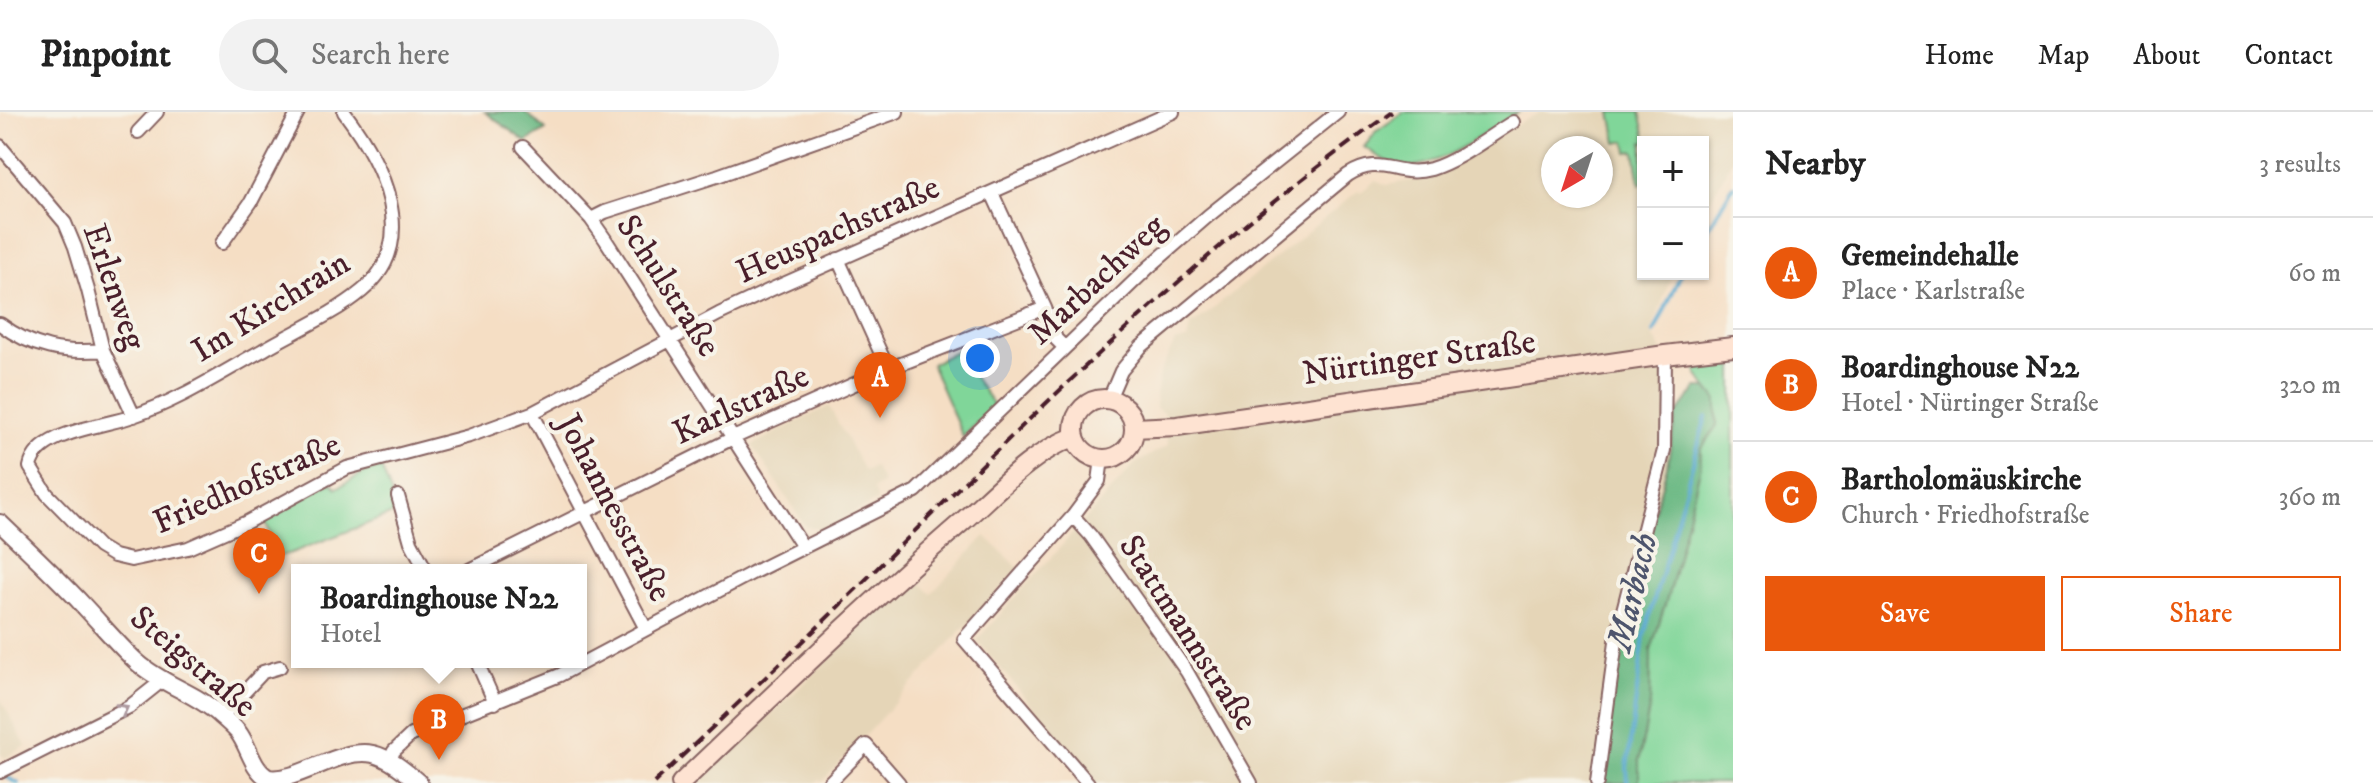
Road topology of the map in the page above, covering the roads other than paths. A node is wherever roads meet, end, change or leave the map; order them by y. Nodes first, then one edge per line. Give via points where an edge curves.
1 (157, 112) edge
2 (298, 112) edge
3 (344, 112) edge
4 (897, 112) edge
5 (1173, 112) edge
6 (1338, 112) edge
7 (1513, 122) dead end
8 (138, 132) dead end
9 (0, 146) edge
10 (523, 147) dead end
11 (992, 193) junction
12 (591, 219) junction
13 (222, 243) dead end
14 (838, 259) junction
15 (1045, 308) junction
16 (0, 324) edge
17 (671, 340) junction
18 (1064, 347) junction
19 (1724, 348) edge
20 (103, 350) junction
21 (1665, 355) junction
22 (888, 369) junction
23 (1109, 399) junction
24 (532, 413) junction
25 (134, 416) junction
26 (1134, 428) junction
27 (1074, 437) junction
28 (733, 438) junction
29 (32, 456) joint
30 (1102, 459) junction
31 (398, 496) dead end
32 (585, 513) junction
33 (1073, 516) junction
34 (0, 523) edge
35 (803, 547) junction
36 (423, 564) edge
37 (481, 564) edge
38 (646, 629) junction
39 (587, 661) edge
40 (280, 667) dead end
41 (480, 668) edge
42 (573, 668) edge
43 (163, 680) junction
44 (495, 703) junction
45 (222, 716) junction
46 (389, 761) junction
47 (2, 770) edge
48 (274, 782) edge
49 (419, 783) edge
50 (681, 783) edge
51 (829, 783) edge
52 (899, 783) edge
53 (1088, 783) edge
54 (1250, 783) edge
55 (1597, 783) edge

1 - 8 street
2 - 13 street via 251,202
3 - 25 street, Im Kirchrain via 374,154 392,206 388,253 380,271 345,303 167,403
4 - 12 street
5 - 11 street, Heuspachstraße
6 - 18 street, Marbachweg via 1208,216
7 - 23 street via 1431,169 1409,173 1368,165 1348,175 1141,347 1121,371
9 - 20 street, Erlenweg via 65,223
10 - 12 street, Schulstraße
11 - 14 street, Heuspachstraße
11 - 15 street
12 - 17 street, Schulstraße
14 - 17 street, Heuspachstraße
14 - 22 street
15 - 18 street
15 - 22 street, Karlstraße
16 - 20 street via 40,346 73,353
17 - 24 street, Heuspachstraße
17 - 28 street, Schulstraße
18 - 35 street, Marbachweg via 916,491
19 - 21 main road, Nürtinger Straße
20 - 25 street, Erlenweg
21 - 26 main road, Nürtinger Straße
21 - 55 street via 1664,450 1617,634
22 - 28 street, Karlstraße
23 - 26 main road via 1127,410
23 - 27 main road via 1080,409
24 - 29 street, Friedhofstraße via 503,426 347,468 188,548 131,560 99,547 47,494 30,467
24 - 32 street, Johannesstraße
25 - 29 street, Im Kirchrain via 62,436
26 - 30 main road via 1127,448
27 - 30 main road via 1085,453
27 - 50 main road via 1019,472 921,557
28 - 32 street, Karlstraße
28 - 35 street, Schulstraße
30 - 33 street via 1099,481
31 - 36 street
32 - 37 street, Karlstraße
32 - 38 street, Johannesstraße
33 - 53 street via 964,639
33 - 54 street, Stattmannstraße via 1187,672
34 - 43 street, Steigstraße via 137,662
35 - 38 street
38 - 39 street
40 - 45 street via 263,672
41 - 44 street
42 - 44 street
43 - 45 street, Steigstraße
47 -> 43 street via 129,707
44 - 46 street via 411,735
45 - 48 street, Steigstraße via 239,733 259,770
46 - 48 street via 363,753 345,756
46 - 49 street
51 - 52 street via 866,745

